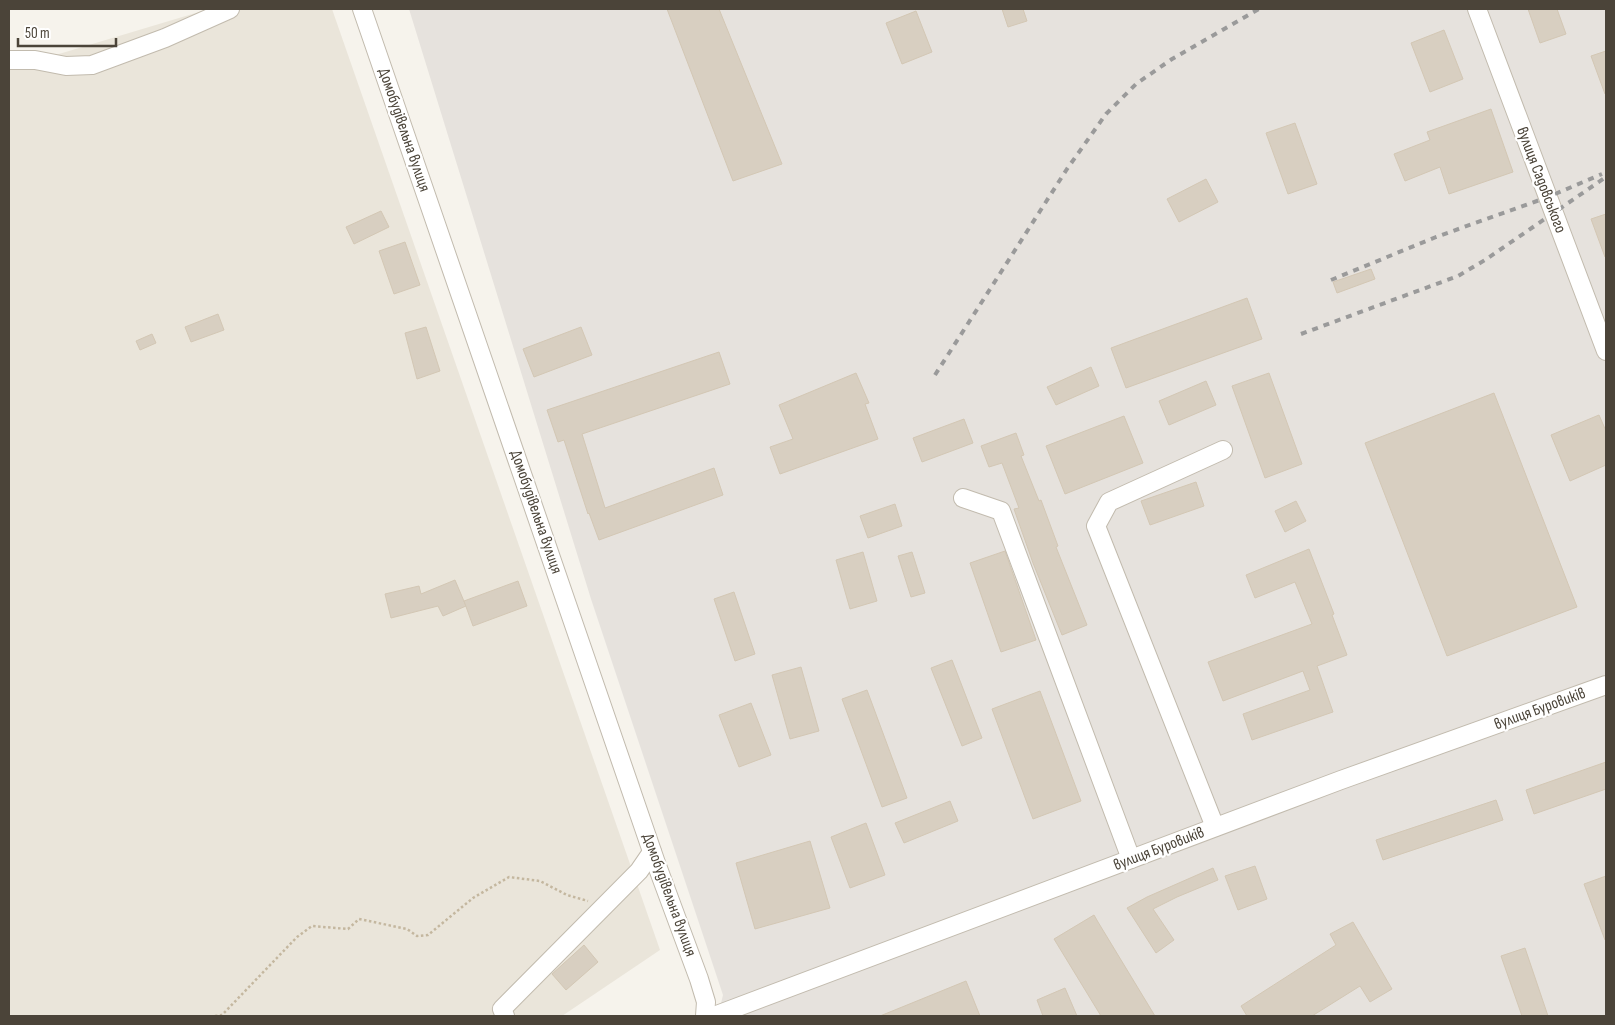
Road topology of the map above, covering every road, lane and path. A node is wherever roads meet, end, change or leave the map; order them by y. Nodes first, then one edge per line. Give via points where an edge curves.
1 (230, 9) edge
2 (362, 9) edge
3 (1477, 9) edge
4 (9, 60) edge
5 (1606, 351) edge
6 (1223, 450) dead end
7 (963, 498) dead end
8 (1606, 686) edge
9 (1215, 828) junction
10 (652, 852) junction
11 (1131, 859) junction
12 (589, 901) dead end
13 (215, 1016) edge
14 (505, 1016) edge
15 (705, 1016) edge
16 (714, 1016) edge

1 - 4 street via 92,65 66,66 35,60
2 - 10 street, Домобудівельна вулиця
3 - 5 street, вулиця Садовського
6 - 9 street via 1109,502 1096,526
7 - 11 street via 1001,511
8 - 9 street, вулиця Буровиків
9 - 11 street, вулиця Буровиків
10 - 14 street via 638,871 502,1008
10 - 15 street, Домобудівельна вулиця via 699,980 706,1002
11 - 16 street, вулиця Буровиків
12 - 13 path via 567,895 540,881 509,877 473,898 428,935 417,936 406,929 359,920 348,930 312,926 297,937 222,1015

